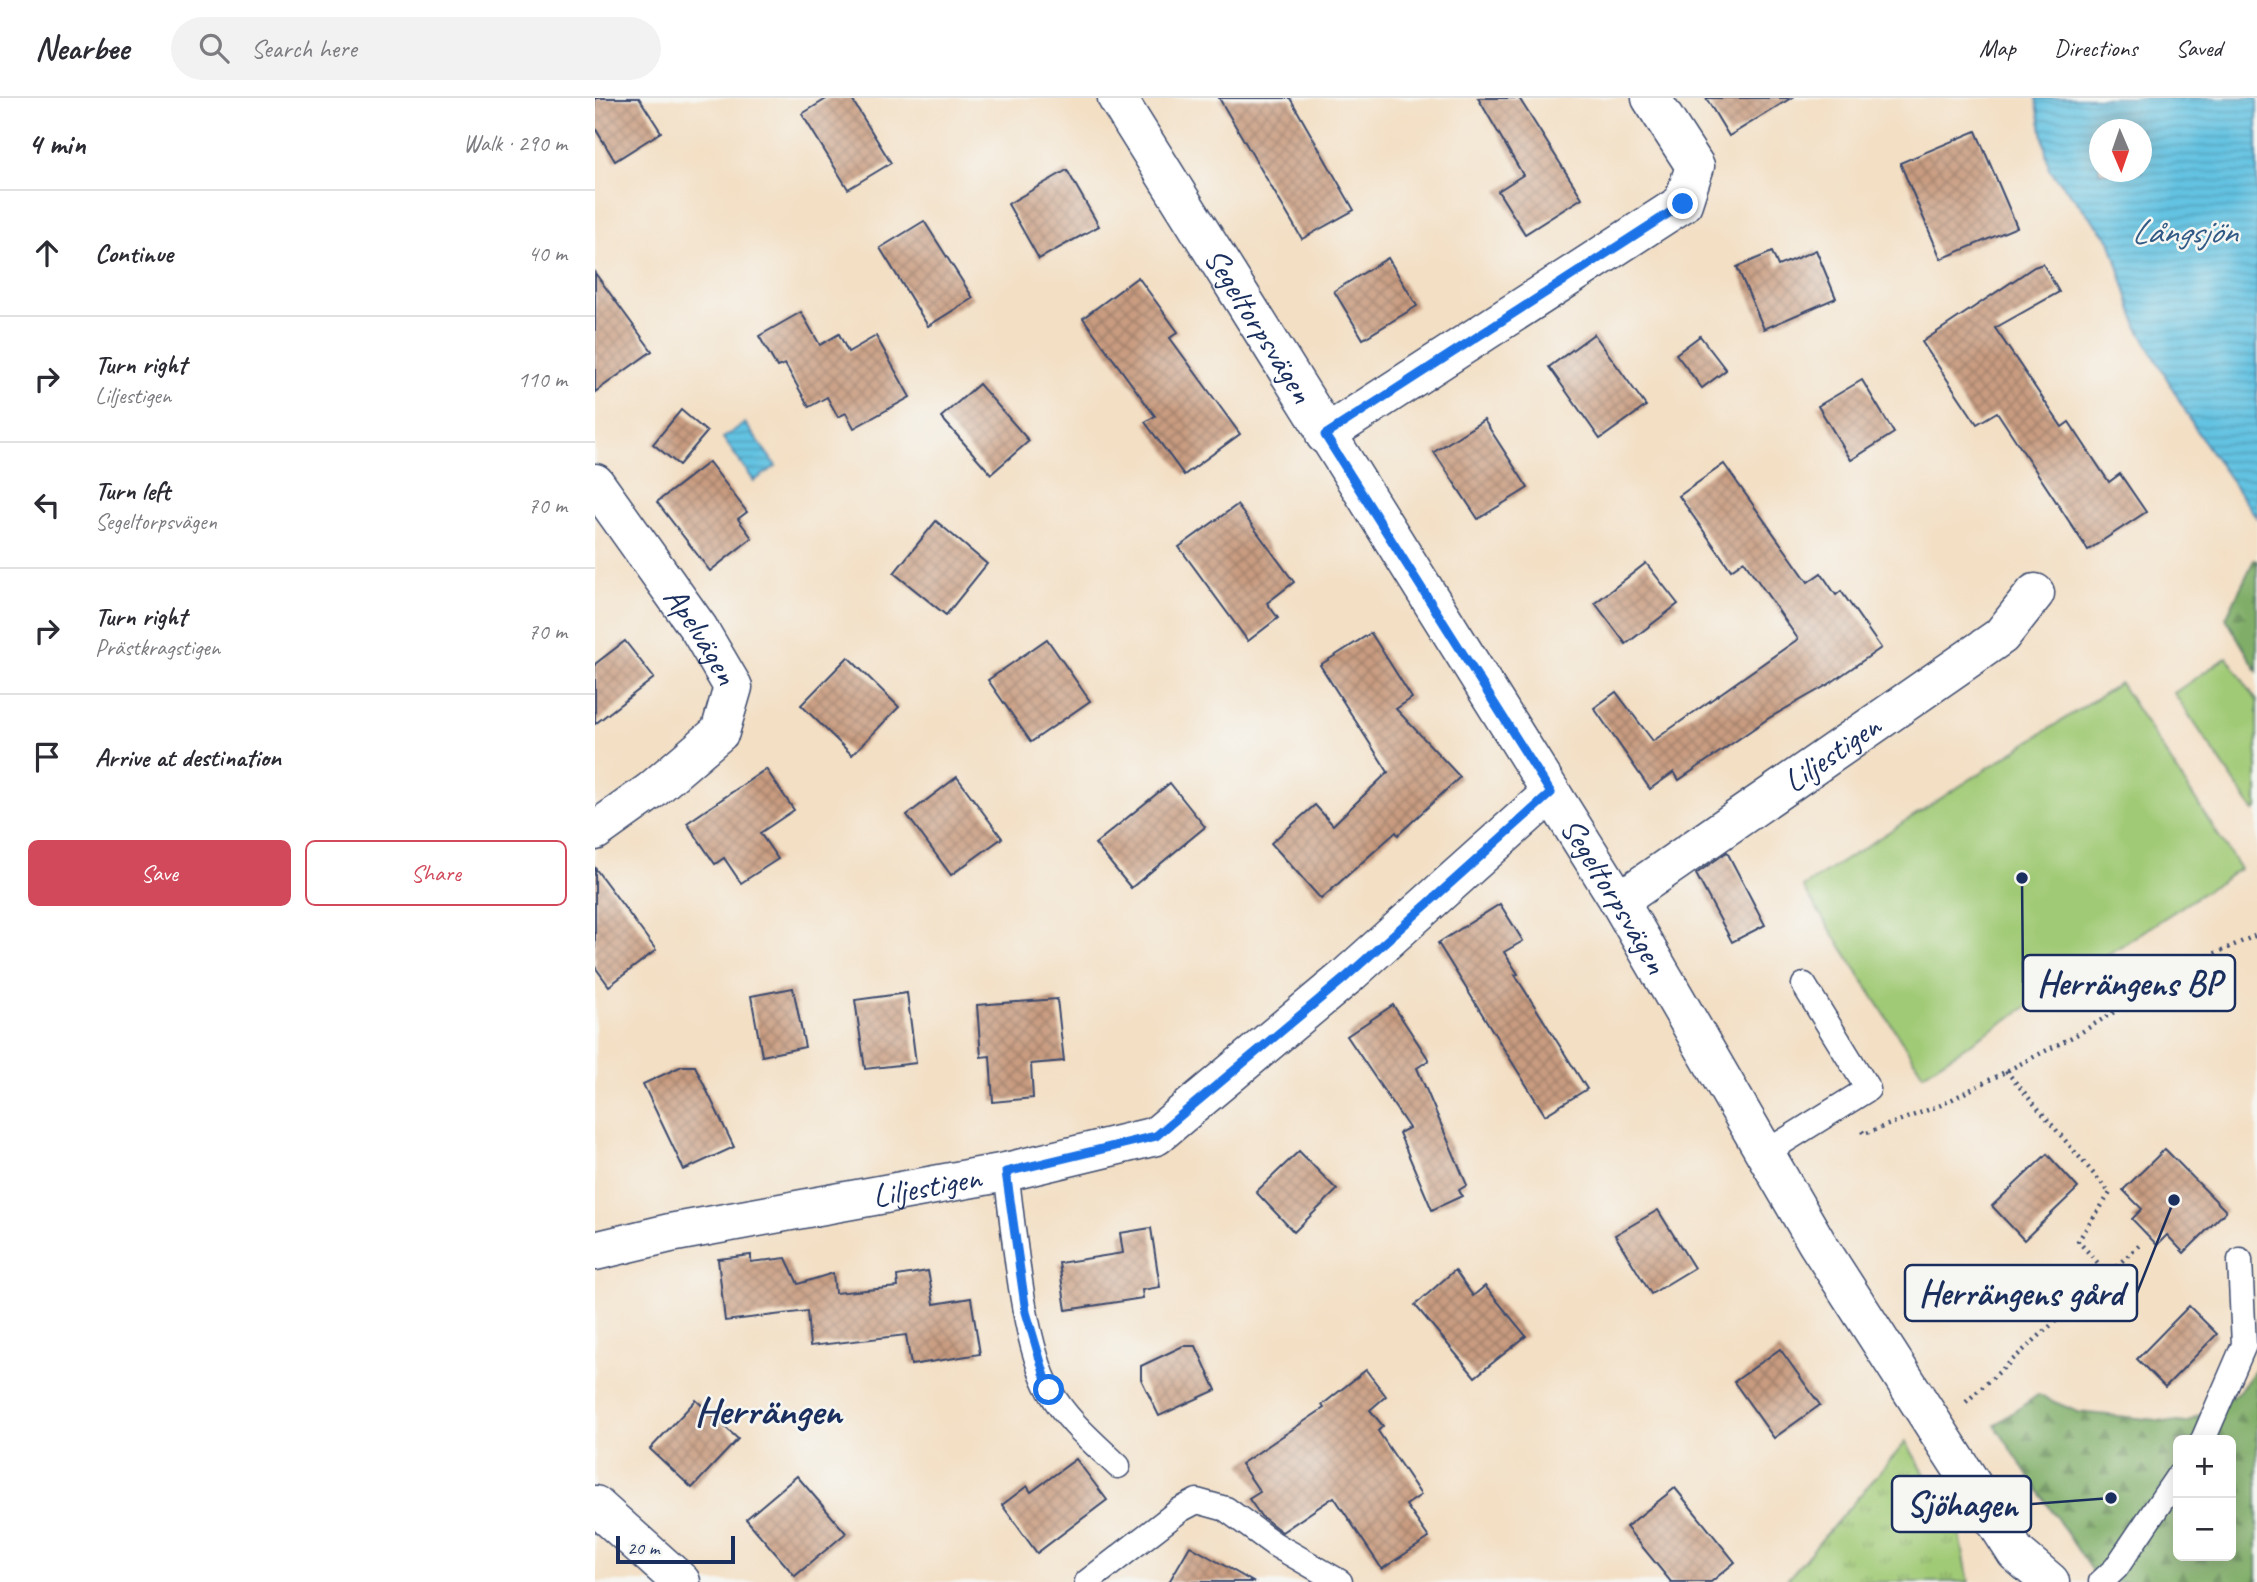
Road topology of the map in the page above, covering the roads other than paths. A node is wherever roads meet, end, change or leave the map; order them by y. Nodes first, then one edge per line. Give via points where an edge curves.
1 (1117, 98) edge
2 (1651, 98) edge
3 (1325, 435) junction
4 (595, 483) edge
5 (2035, 593) dead end
6 (1551, 793) junction
7 (595, 831) edge
8 (1619, 901) junction
9 (1804, 985) dead end
10 (1765, 1153) junction
11 (1006, 1172) junction
12 (595, 1251) edge
13 (2240, 1260) dead end
14 (2205, 1435) edge
15 (1118, 1466) dead end
16 (2173, 1483) edge
17 (595, 1504) edge
18 (2015, 1568) edge
19 (681, 1582) edge
20 (1087, 1582) edge
21 (1340, 1582) edge
22 (2050, 1582) edge
23 (2101, 1582) edge

1 - 3 street, Segeltorpsvägen
2 - 3 street via 1695,166 1683,204
3 - 6 street, Segeltorpsvägen
4 - 7 street, Apelvägen via 699,629 733,687 720,732
5 - 8 street, Liljestigen via 2001,636
6 - 8 street, Segeltorpsvägen
6 - 11 street, Liljestigen via 1346,977 1156,1136
8 - 10 street, Segeltorpsvägen
9 - 10 lane via 1868,1089
10 - 18 street, Segeltorpsvägen via 1936,1429
11 - 12 street, Liljestigen via 670,1233
11 - 15 lane via 1026,1312 1049,1390 1071,1421
13 - 14 lane via 2244,1345
16 - 23 lane via 2116,1568
17 - 19 street
18 - 22 street, Segeltorpsvägen
20 - 21 lane via 1197,1501 1226,1509 1274,1544

